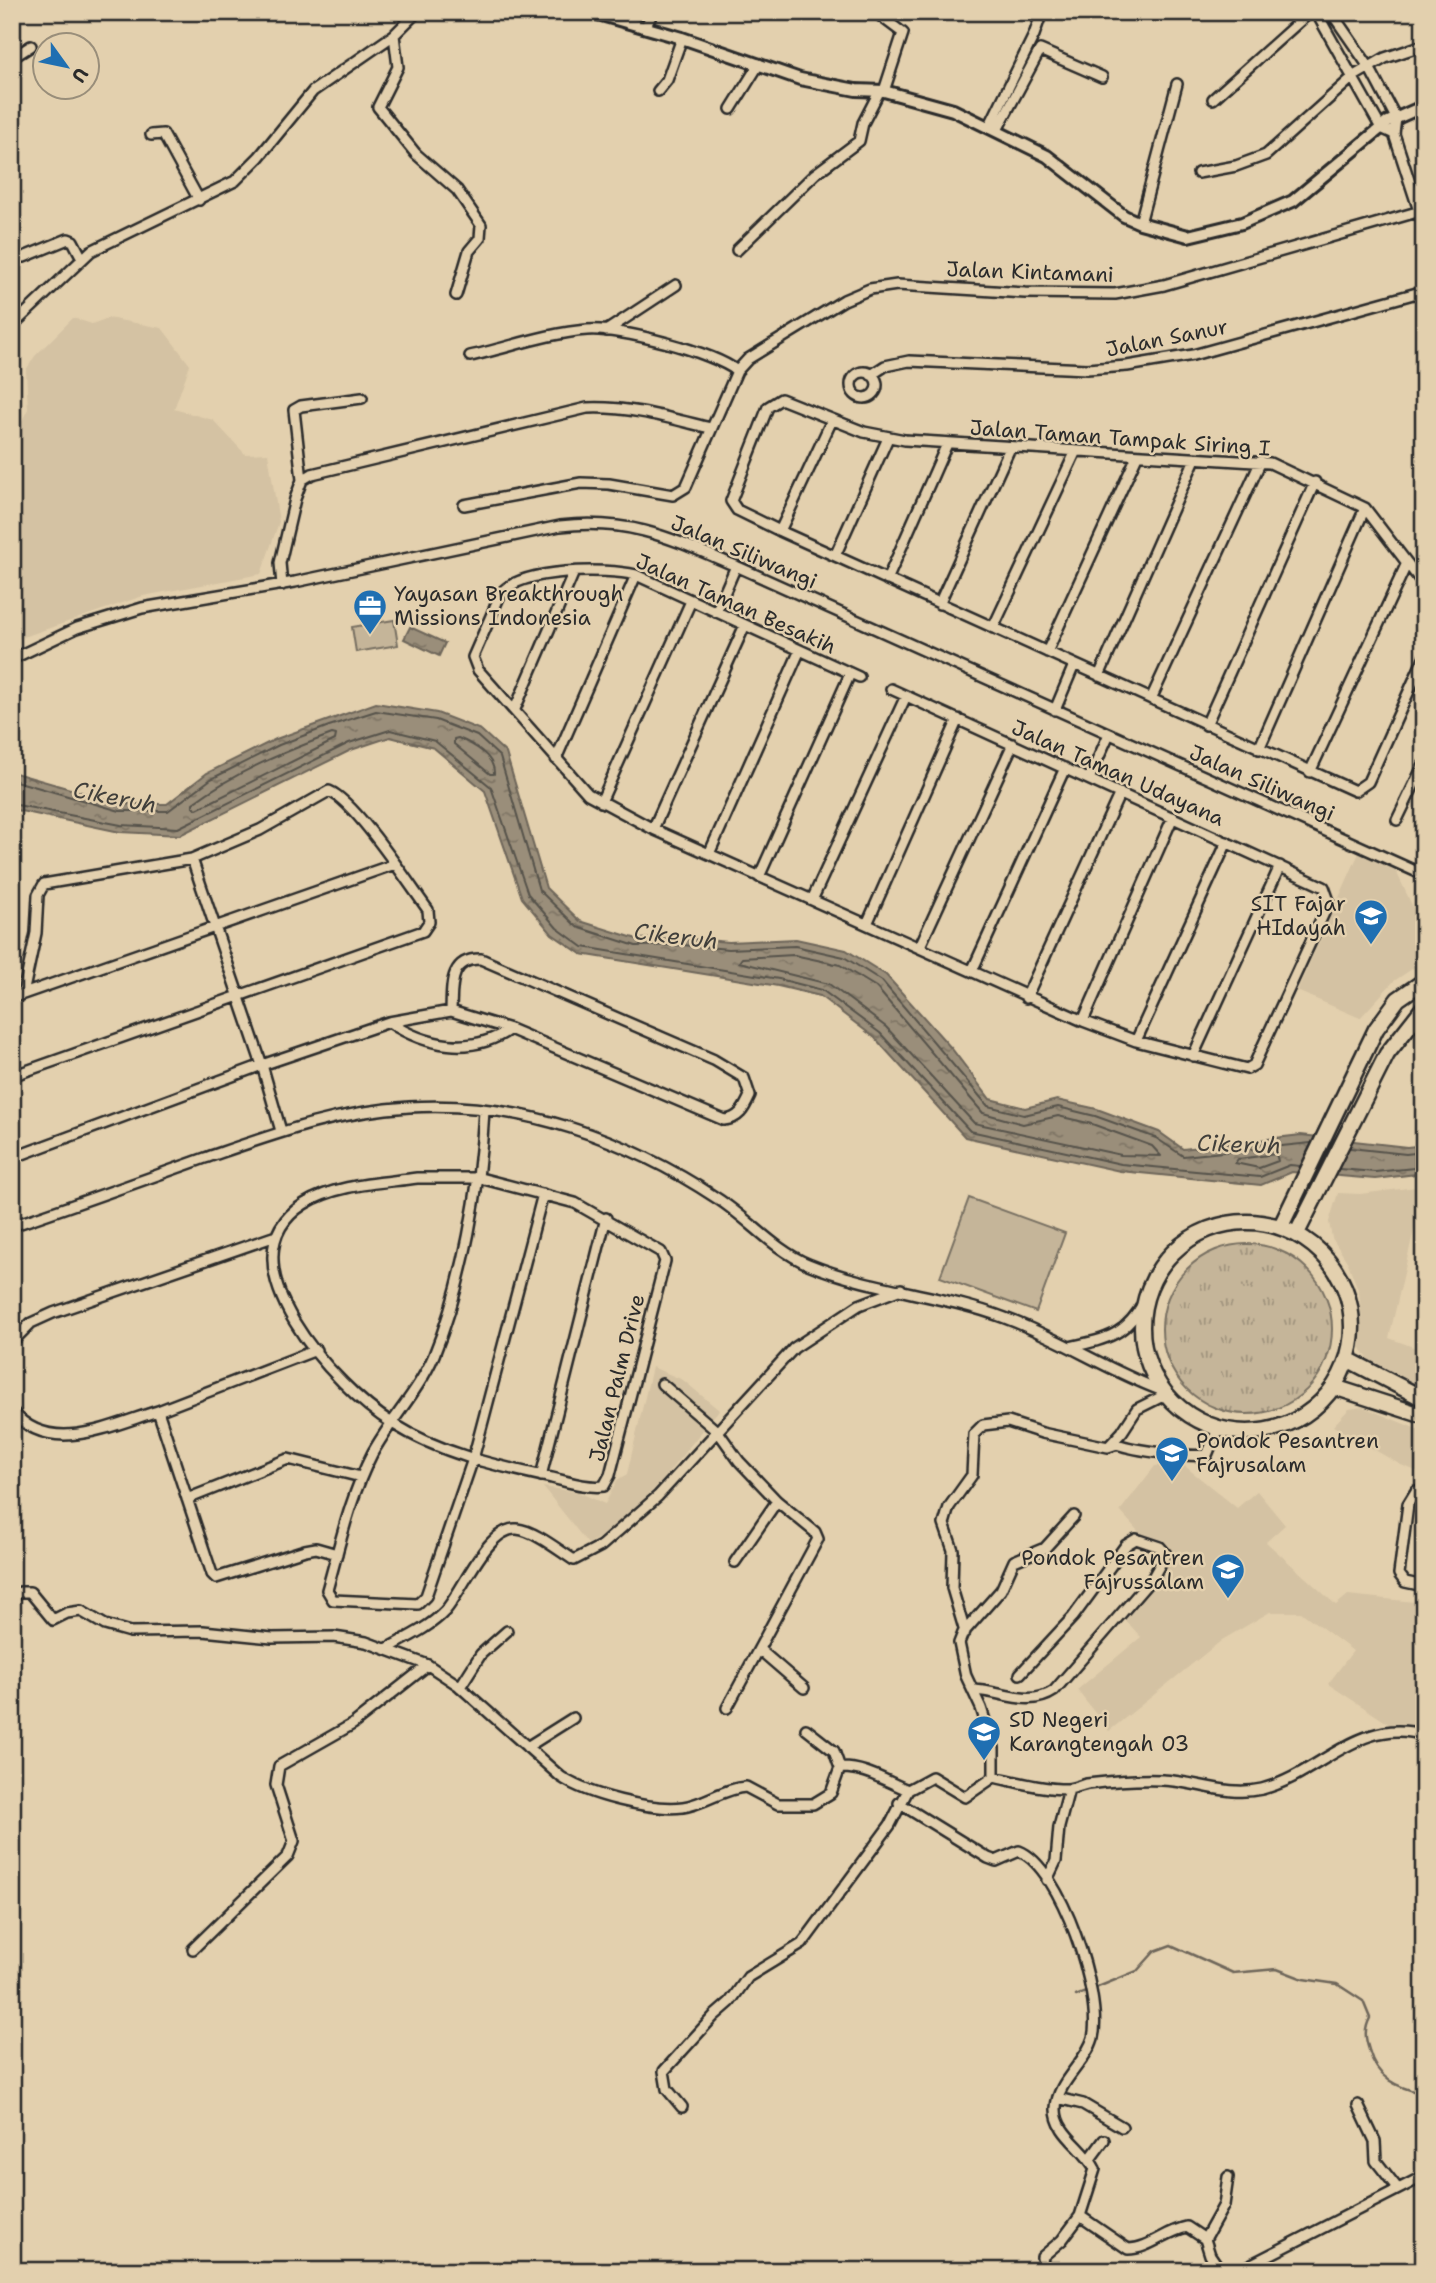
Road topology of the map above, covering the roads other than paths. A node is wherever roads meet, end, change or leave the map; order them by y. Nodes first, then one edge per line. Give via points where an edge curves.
1 (417, 12) edge
2 (591, 12) edge
3 (653, 12) edge
4 (876, 12) edge
5 (1042, 12) edge
6 (1331, 12) edge
7 (1309, 13) edge
8 (645, 28) junction
9 (394, 35) junction
10 (682, 38) junction
11 (1424, 45) edge
12 (32, 46) dead end
13 (12, 58) edge
14 (760, 64) junction
15 (1368, 67) junction
16 (1354, 76) junction
17 (1102, 77) dead end
18 (1177, 84) dead end
19 (658, 91) dead end
20 (882, 91) junction
21 (1213, 99) dead end
22 (1424, 106) edge
23 (732, 109) dead end
24 (1396, 118) junction
25 (993, 128) junction
26 (1381, 128) junction
27 (1394, 134) junction
28 (151, 135) dead end
29 (1198, 173) dead end
30 (199, 200) junction
31 (1422, 211) edge
32 (1140, 223) junction
33 (1424, 226) edge
34 (737, 250) dead end
35 (24, 257) dead end
36 (82, 258) junction
37 (676, 285) dead end
38 (1424, 291) edge
39 (456, 295) dead end
40 (12, 326) edge
41 (606, 331) junction
42 (470, 356) dead end
43 (737, 371) junction
44 (871, 375) dead end
45 (362, 398) dead end
46 (832, 420) junction
47 (710, 428) junction
48 (888, 438) junction
49 (947, 444) junction
50 (1010, 448) junction
51 (1076, 453) junction
52 (1137, 456) junction
53 (1195, 459) junction
54 (1261, 461) junction
55 (302, 480) junction
56 (1315, 482) junction
57 (464, 505) dead end
58 (1365, 508) junction
59 (780, 531) junction
60 (835, 556) junction
61 (1407, 562) junction
62 (736, 566) junction
63 (574, 572) junction
64 (636, 575) junction
65 (887, 580) junction
66 (282, 585) junction
67 (1424, 585) edge
68 (691, 601) junction
69 (939, 604) junction
70 (716, 612) junction
71 (745, 625) junction
72 (993, 628) junction
73 (800, 650) junction
74 (1047, 652) junction
75 (1424, 658) edge
76 (12, 659) edge
77 (1074, 665) junction
78 (1099, 676) junction
79 (891, 689) dead end
80 (906, 696) junction
81 (1151, 699) junction
82 (514, 709) junction
83 (1055, 710) junction
84 (958, 719) junction
85 (1206, 724) junction
86 (1110, 734) junction
87 (1013, 744) junction
88 (1259, 748) junction
89 (556, 760) junction
90 (1424, 764) edge
91 (1065, 768) junction
92 (1310, 772) junction
93 (1089, 779) junction
94 (1120, 793) junction
95 (601, 802) junction
96 (1172, 817) junction
97 (1397, 820) dead end
98 (653, 829) junction
99 (1227, 842) junction
100 (709, 854) junction
101 (192, 859) junction
102 (1424, 863) edge
103 (395, 864) junction
104 (1280, 866) junction
105 (1422, 874) edge
106 (760, 877) junction
107 (812, 900) junction
108 (867, 924) junction
109 (213, 928) junction
110 (920, 946) junction
111 (972, 971) junction
112 (1424, 981) edge
113 (23, 994) junction
114 (12, 998) edge
115 (1026, 998) junction
116 (237, 999) junction
117 (1424, 1007) edge
118 (451, 1011) junction
119 (1083, 1021) junction
120 (389, 1022) junction
121 (510, 1029) junction
122 (1136, 1041) junction
123 (1194, 1056) junction
124 (262, 1065) junction
125 (12, 1076) edge
126 (484, 1111) junction
127 (281, 1130) junction
128 (12, 1158) edge
129 (480, 1178) junction
130 (543, 1194) junction
131 (606, 1218) junction
132 (12, 1226) edge
133 (1281, 1226) junction
134 (1297, 1233) junction
135 (273, 1237) junction
136 (902, 1289) junction
137 (1145, 1300) junction
138 (12, 1342) edge
139 (1069, 1347) junction
140 (316, 1350) junction
141 (1347, 1359) junction
142 (662, 1384) dead end
143 (1334, 1387) junction
144 (1164, 1393) junction
145 (1424, 1399) edge
146 (12, 1411) edge
147 (158, 1411) junction
148 (1424, 1416) edge
149 (391, 1423) junction
150 (1218, 1429) junction
151 (719, 1433) junction
152 (1108, 1447) junction
153 (473, 1459) junction
154 (541, 1476) junction
155 (361, 1477) junction
156 (1420, 1492) edge
157 (187, 1499) junction
158 (777, 1500) junction
159 (1073, 1516) dead end
160 (337, 1554) junction
161 (735, 1562) dead end
162 (1424, 1586) edge
163 (12, 1597) edge
164 (507, 1631) dead end
165 (965, 1632) junction
166 (386, 1649) junction
167 (760, 1650) junction
168 (428, 1665) junction
169 (1020, 1674) dead end
170 (460, 1687) junction
171 (804, 1688) dead end
172 (974, 1690) junction
173 (727, 1708) dead end
174 (573, 1718) dead end
175 (806, 1729) dead end
176 (1424, 1735) edge
177 (527, 1747) junction
178 (840, 1768) junction
179 (994, 1777) junction
180 (1069, 1789) junction
181 (908, 1790) junction
182 (899, 1803) junction
183 (1047, 1880) junction
184 (193, 1949) dead end
185 (1058, 2098) junction
186 (1358, 2105) dead end
187 (682, 2107) dead end
188 (1122, 2127) dead end
189 (1104, 2140) dead end
190 (1090, 2159) junction
191 (1228, 2176) dead end
192 (1424, 2176) edge
193 (1398, 2189) junction
194 (1080, 2216) junction
195 (1205, 2238) junction
196 (1044, 2271) edge
197 (1222, 2271) edge
198 (1238, 2271) edge

1 - 9 street
2 - 8 street
3 - 8 street
4 - 20 street via 903,33
5 - 25 street
6 - 15 street
7 - 16 street
7 - 21 street
8 - 10 street
9 - 30 street via 313,91 247,171
9 - 39 street via 398,66 378,107 416,154 457,190 481,225
10 - 14 street
10 - 19 street via 667,80
11 - 15 street
12 - 13 street
14 - 20 street via 817,83
14 - 23 street
15 - 16 street
15 - 24 street
16 - 26 street
16 - 29 street via 1266,155
17 - 25 street via 1040,50
18 - 32 street
20 - 25 street via 953,110
20 - 34 street via 863,123 859,141 815,174
22 - 24 street
24 - 26 street
24 - 27 street
25 - 32 street via 1047,156 1106,203
26 - 27 street
26 - 32 street via 1306,193 1265,214 1188,236
27 - 31 street
28 - 30 street via 163,134
30 - 36 street via 113,238
31 - 33 street
31 - 43 street, Jalan Kintamani via 1164,285 1115,294 897,285 870,289 765,346
35 - 36 street via 68,239
36 - 40 street
37 - 41 street
38 - 44 street, Jalan Sanur via 1170,360 1096,369 909,360
41 - 42 street via 586,330
41 - 43 street via 701,353
43 - 47 street
45 - 55 street via 301,405 294,410
46 - 48 street, Jalan Taman Tampak Siring I
46 - 59 street
46 - 59 street, Jalan Taman Tampak Siring I via 781,399 768,407 731,501 737,510
47 - 55 street via 653,414 587,408 339,466
47 - 57 street via 681,493 581,483
48 - 49 street, Jalan Taman Tampak Siring I
48 - 60 street
49 - 50 street, Jalan Taman Tampak Siring I
49 - 65 street
50 - 51 street, Jalan Taman Tampak Siring I
50 - 69 street
51 - 52 street, Jalan Taman Tampak Siring I
51 - 72 street
52 - 53 street, Jalan Taman Tampak Siring I
52 - 74 street
53 - 54 street, Jalan Taman Tampak Siring I
53 - 78 street
54 - 56 street, Jalan Taman Tampak Siring I
54 - 81 street
55 - 66 street via 280,563
56 - 58 street, Jalan Taman Tampak Siring I
56 - 85 street
58 - 61 street, Jalan Taman Tampak Siring I
58 - 88 street
59 - 60 street
60 - 65 street
61 - 67 street, Jalan Taman Tampak Siring I
61 - 92 street
62 - 66 street, Jalan Siliwangi via 643,529 587,523
62 - 70 street
62 - 83 street, Jalan Siliwangi
63 - 64 street, Jalan Taman Besakih via 607,569
63 - 82 street
63 - 82 street, Jalan Taman Besakih via 515,583 501,593 473,657 478,670
64 - 68 street, Jalan Taman Besakih
64 - 89 street
65 - 69 street
66 - 76 street, Jalan Siliwangi via 142,608 77,628
68 - 70 street, Jalan Taman Besakih
68 - 95 street
69 - 72 street
70 - 71 street, Jalan Taman Besakih
71 - 73 street, Jalan Taman Besakih
71 - 98 street
72 - 74 street
73 - 100 street
73 - 106 street, Jalan Taman Besakih via 854,676
74 - 77 street
75 - 92 street via 1368,782 1359,791
77 - 78 street
77 - 83 street
78 - 81 street
79 - 80 street, Jalan Taman Udayana
80 - 84 street, Jalan Taman Udayana
80 - 107 street
81 - 85 street
82 - 89 street
83 - 86 street, Jalan Siliwangi
84 - 87 street, Jalan Taman Udayana
84 - 108 street
85 - 88 street
86 - 93 street
86 - 105 street, Jalan Siliwangi
87 - 91 street, Jalan Taman Udayana
87 - 110 street
88 - 92 street
89 - 95 street via 572,780
90 - 97 street
91 - 93 street, Jalan Taman Udayana
91 - 111 street
93 - 94 street, Jalan Taman Udayana
94 - 96 street, Jalan Taman Udayana
94 - 115 street
95 - 98 street
96 - 99 street, Jalan Taman Udayana
96 - 119 street
98 - 100 street
99 - 104 street, Jalan Taman Udayana
99 - 122 street
100 - 106 street
101 - 103 street via 260,830 329,791 355,813
101 - 109 street
101 - 113 street via 44,884 38,895 36,933
102 - 105 street
103 - 109 street
103 - 116 street via 428,909 429,922 423,931
104 - 123 street
104 - 123 street, Jalan Taman Udayana via 1328,892 1324,913 1294,982 1258,1058 1247,1069
106 - 107 street
107 - 108 street
108 - 110 street
109 - 113 street
109 - 116 street
110 - 111 street
111 - 115 street
112 - 133 main road via 1398,999 1385,1015
113 - 114 street
115 - 119 street
116 - 124 street
116 - 125 street
117 - 134 main road via 1387,1054
118 - 120 street
118 - 121 street
118 - 121 street via 456,970 462,962 481,959 714,1060 744,1078 750,1096 737,1116 724,1120
119 - 122 street
120 - 121 street via 422,1041 455,1045 486,1042
120 - 124 street
122 - 123 street
124 - 127 street
124 - 128 street
126 - 127 street via 410,1107 342,1115
126 - 129 street
126 - 136 street via 548,1120 599,1137 677,1173 718,1198 794,1258
127 - 132 street
129 - 130 street, Jalan Palm Drive
129 - 135 street, Jalan Palm Drive via 417,1178 356,1186 303,1205
129 - 149 street via 443,1330 421,1380
130 - 131 street, Jalan Palm Drive
130 - 153 street
131 - 154 street
131 - 154 street, Jalan Palm Drive via 661,1252 665,1261 662,1274 611,1475 604,1486 594,1487
133 - 134 main road
133 - 137 main road via 1247,1221 1213,1226 1182,1243 1159,1268
134 - 141 main road via 1333,1265 1350,1301 1353,1330
135 - 138 street via 53,1313 31,1323
135 - 140 street, Jalan Palm Drive via 275,1283
136 - 139 street via 1006,1318
136 - 151 street via 859,1306 794,1349
137 - 139 street via 1125,1330
137 - 144 main road via 1141,1336 1150,1371
139 - 144 street
140 - 147 street
140 - 149 street, Jalan Palm Drive
141 - 143 main road
141 - 145 main road
142 - 151 street
143 - 148 main road
143 - 150 main road via 1305,1414 1270,1430
144 - 150 main road via 1189,1416
144 - 152 street via 1137,1409
146 - 147 street via 37,1430 71,1436
147 - 157 street
149 - 153 street, Jalan Palm Drive
149 - 155 street
150 - 152 street via 1207,1455 1117,1444
151 - 158 street
151 - 166 street via 621,1530 574,1560 517,1529 501,1532 488,1543 443,1613
152 - 165 street via 1008,1422 984,1425 974,1434 972,1475 949,1507 944,1524 953,1550 952,1588
153 - 154 street, Jalan Palm Drive
153 - 160 street via 430,1584 418,1604 333,1600 327,1590
155 - 157 street via 288,1459
155 - 160 street
156 - 162 street via 1408,1504 1400,1579
157 - 160 street via 216,1578 305,1550
158 - 161 street
158 - 167 street via 816,1532 818,1539
159 - 165 street via 1045,1549 1014,1561 1001,1590
163 - 166 street via 30,1592 53,1620 81,1611 114,1629 130,1632 334,1637
164 - 170 street via 481,1654
165 - 172 street via 959,1643 960,1657
166 - 168 street
167 - 171 street
167 - 173 street
168 - 170 street
168 - 184 street via 353,1724 279,1766 276,1785 294,1841 288,1856
169 - 172 street via 1073,1617 1126,1545 1136,1539 1160,1547 1166,1554 1161,1566 1054,1691 1043,1699 1028,1700
170 - 177 street
172 - 179 street via 994,1748
174 - 177 street
175 - 178 street via 834,1751
176 - 180 street via 1392,1731 1364,1736 1287,1780 1246,1792 1166,1780
177 - 178 street via 578,1788 671,1807 746,1787 778,1804 813,1804 831,1793
178 - 181 street via 874,1774
179 - 180 street
179 - 181 street via 965,1797 932,1777
180 - 183 street via 1056,1861
181 - 182 street
182 - 183 street via 988,1858 996,1861 1019,1851 1028,1855
182 - 187 street via 890,1825 802,1944 748,1977 664,2071 667,2089
183 - 185 street via 1056,1892 1092,1988 1095,2026 1092,2041
185 - 188 street via 1083,2104
185 - 190 street via 1057,2118 1063,2131
186 - 193 street via 1375,2141 1376,2161
189 - 190 street
190 - 194 street via 1095,2169
191 - 195 street via 1224,2205
192 - 193 street
193 - 198 street
194 - 195 street via 1128,2249 1187,2227
194 - 196 street via 1042,2257
195 - 197 street

